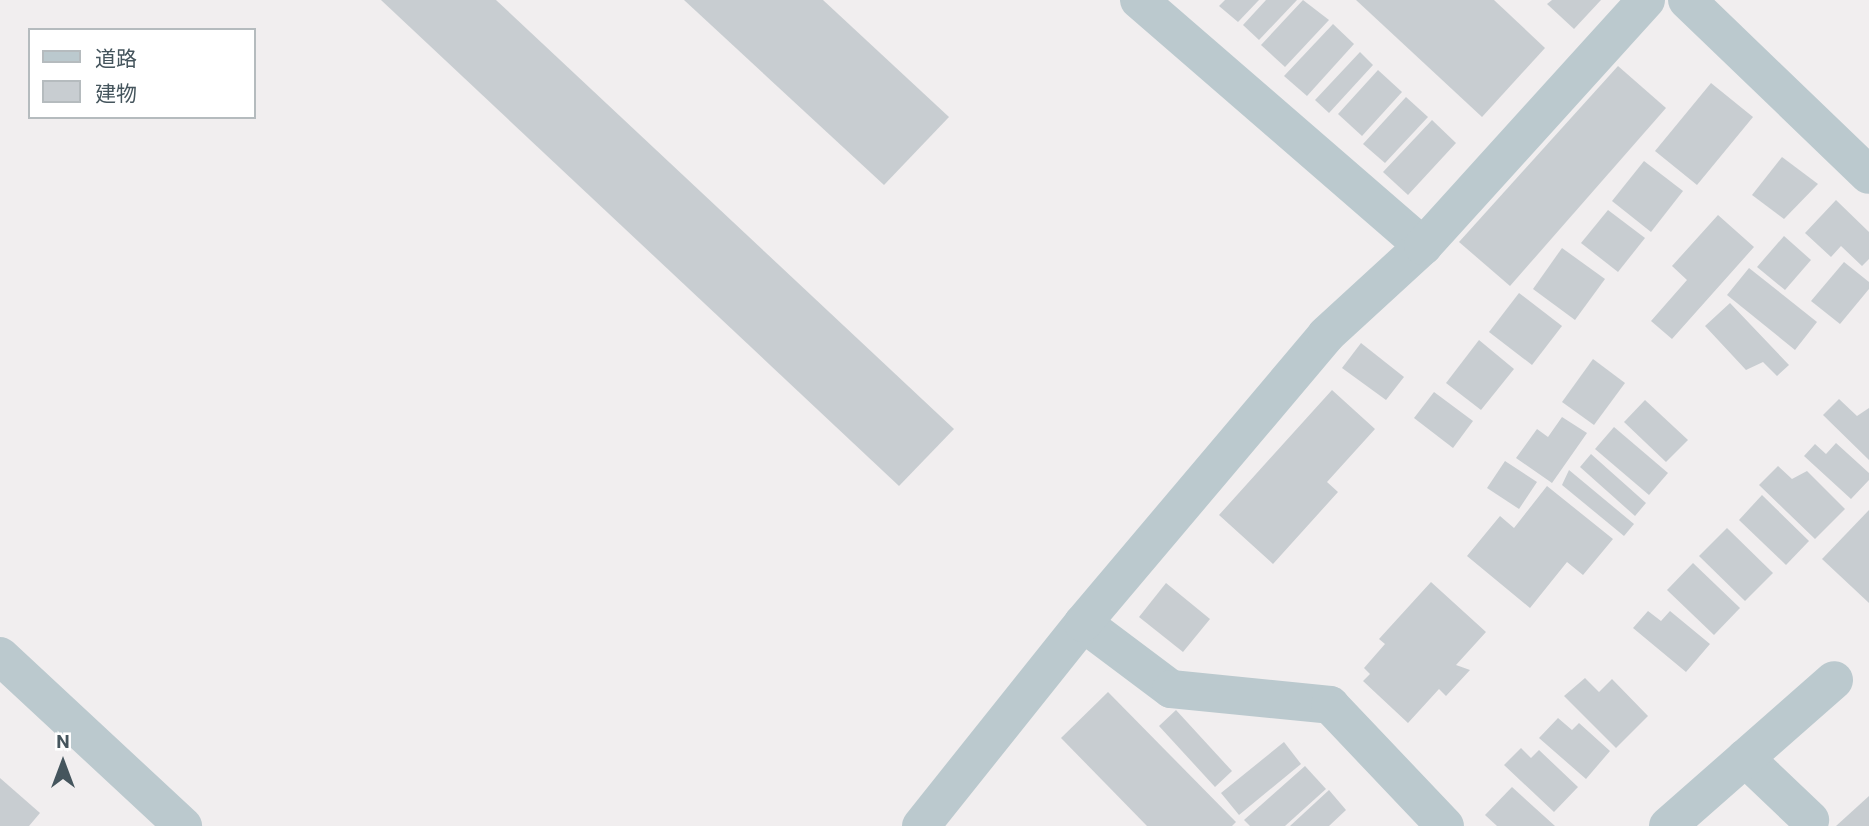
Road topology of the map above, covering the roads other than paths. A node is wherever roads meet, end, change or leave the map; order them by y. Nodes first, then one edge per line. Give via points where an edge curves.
1 (1139, 0) edge
2 (1646, 0) edge
3 (1687, 0) edge
4 (1869, 174) edge
5 (1423, 246) junction
6 (1083, 623) junction
7 (0, 656) edge
8 (1834, 680) dead end
9 (1745, 758) junction
10 (1810, 820) dead end
11 (183, 826) edge
12 (921, 826) edge
13 (1445, 826) edge
14 (1668, 826) edge

1 - 5 street
2 - 5 street
3 - 4 street
5 - 6 street via 1326,335
6 - 12 street
6 - 13 street via 1171,689 1330,705
7 - 11 street
8 - 9 street
9 - 10 street
9 - 14 street

